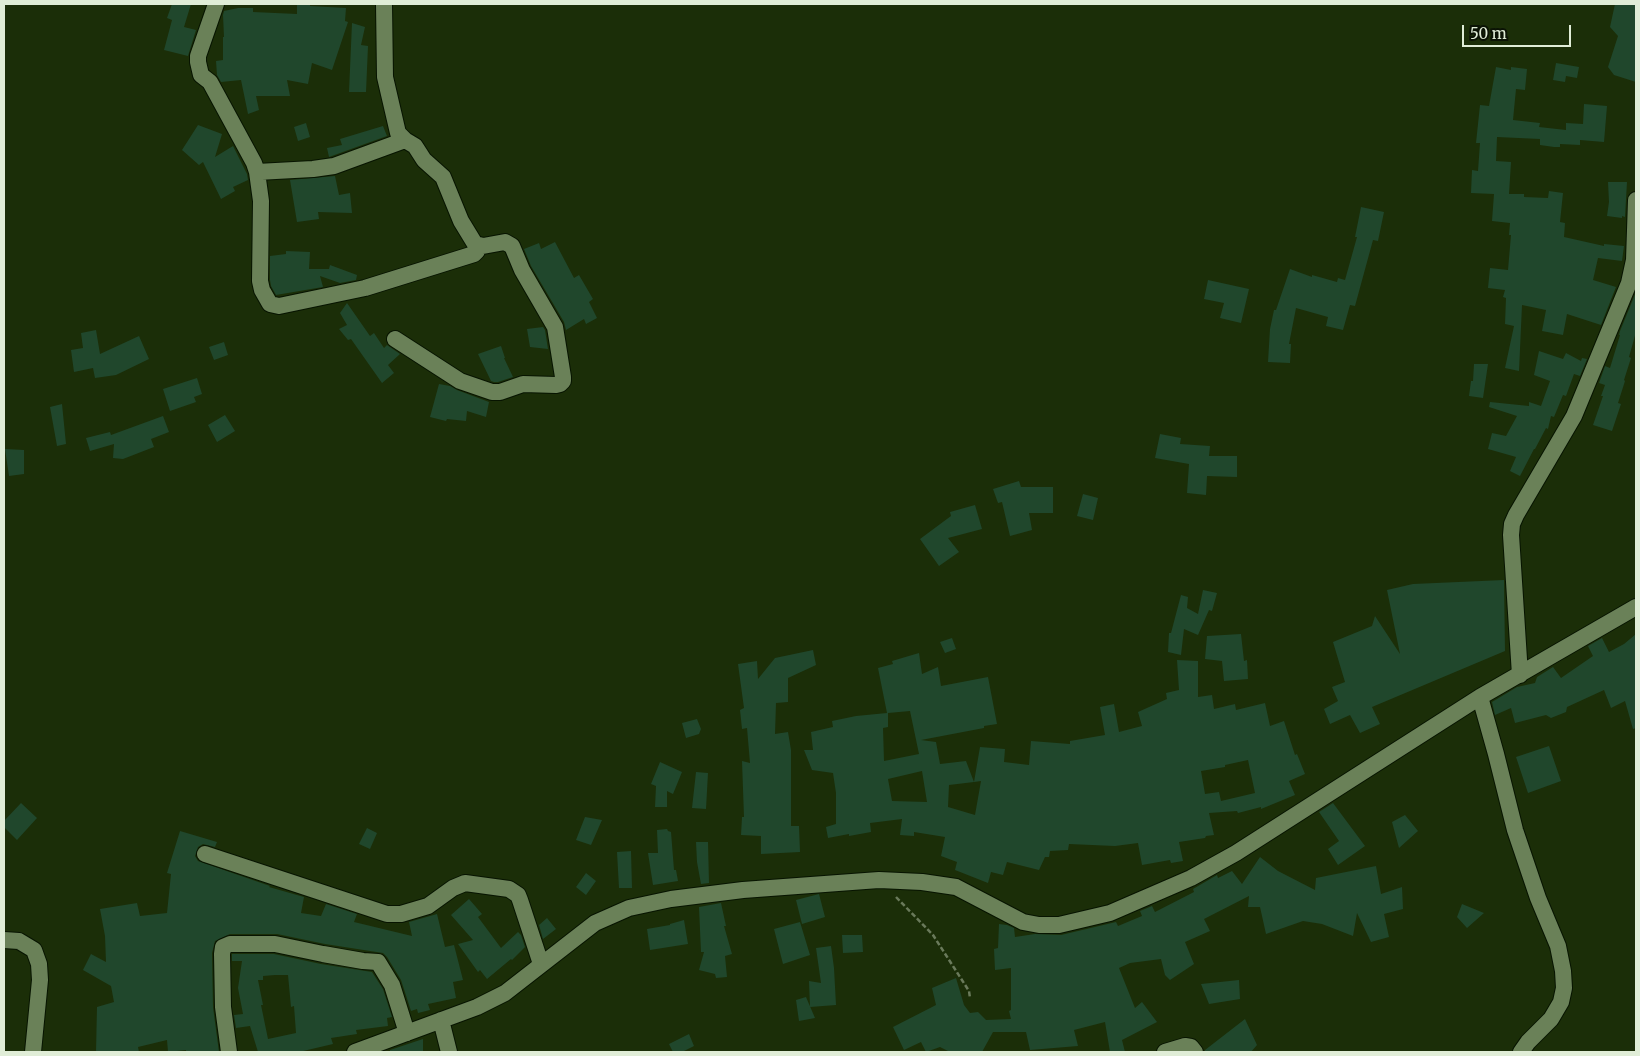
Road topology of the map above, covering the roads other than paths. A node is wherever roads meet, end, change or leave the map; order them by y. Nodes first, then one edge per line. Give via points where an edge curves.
1 (216, 4) edge
2 (384, 4) edge
3 (405, 140) junction
4 (257, 172) junction
5 (1636, 200) edge
6 (478, 246) junction
7 (395, 338) dead end
8 (1636, 607) edge
9 (1520, 675) junction
10 (1480, 697) junction
11 (205, 854) dead end
12 (4, 940) edge
13 (541, 964) junction
14 (441, 1020) junction
15 (407, 1033) junction
16 (33, 1052) edge
17 (229, 1052) edge
18 (355, 1052) edge
19 (449, 1052) edge
20 (1165, 1052) edge
21 (1195, 1052) edge
22 (1521, 1052) edge

1 - 4 street via 198,56 200,73 210,82
2 - 3 street via 386,84 396,128
3 - 4 street via 325,168
3 - 6 street via 415,146 443,178 461,221
4 - 6 street via 261,201 260,281 273,306 371,286 474,254
5 - 9 street via 1634,260 1629,283 1574,416 1512,524
6 - 7 street via 505,242 512,246 555,327 563,377 560,384 523,384 492,392 460,381
8 - 9 street
9 - 10 street
10 - 13 street via 1236,854 1191,878 1110,913 1059,925 1039,925 1023,922 956,887 922,882 879,880 744,890 629,908 596,923
10 - 22 street via 1515,830 1558,946 1563,971 1561,1002
11 - 13 street via 387,914 401,914 428,906 465,883 510,889 518,895
12 - 16 street via 19,941 34,950 39,964
13 - 14 street via 505,993
14 - 15 street
14 - 19 street
15 - 17 street via 392,986 378,962 276,944 230,944 223,947 222,954 223,1008
15 - 18 street
20 - 21 street via 1185,1046

